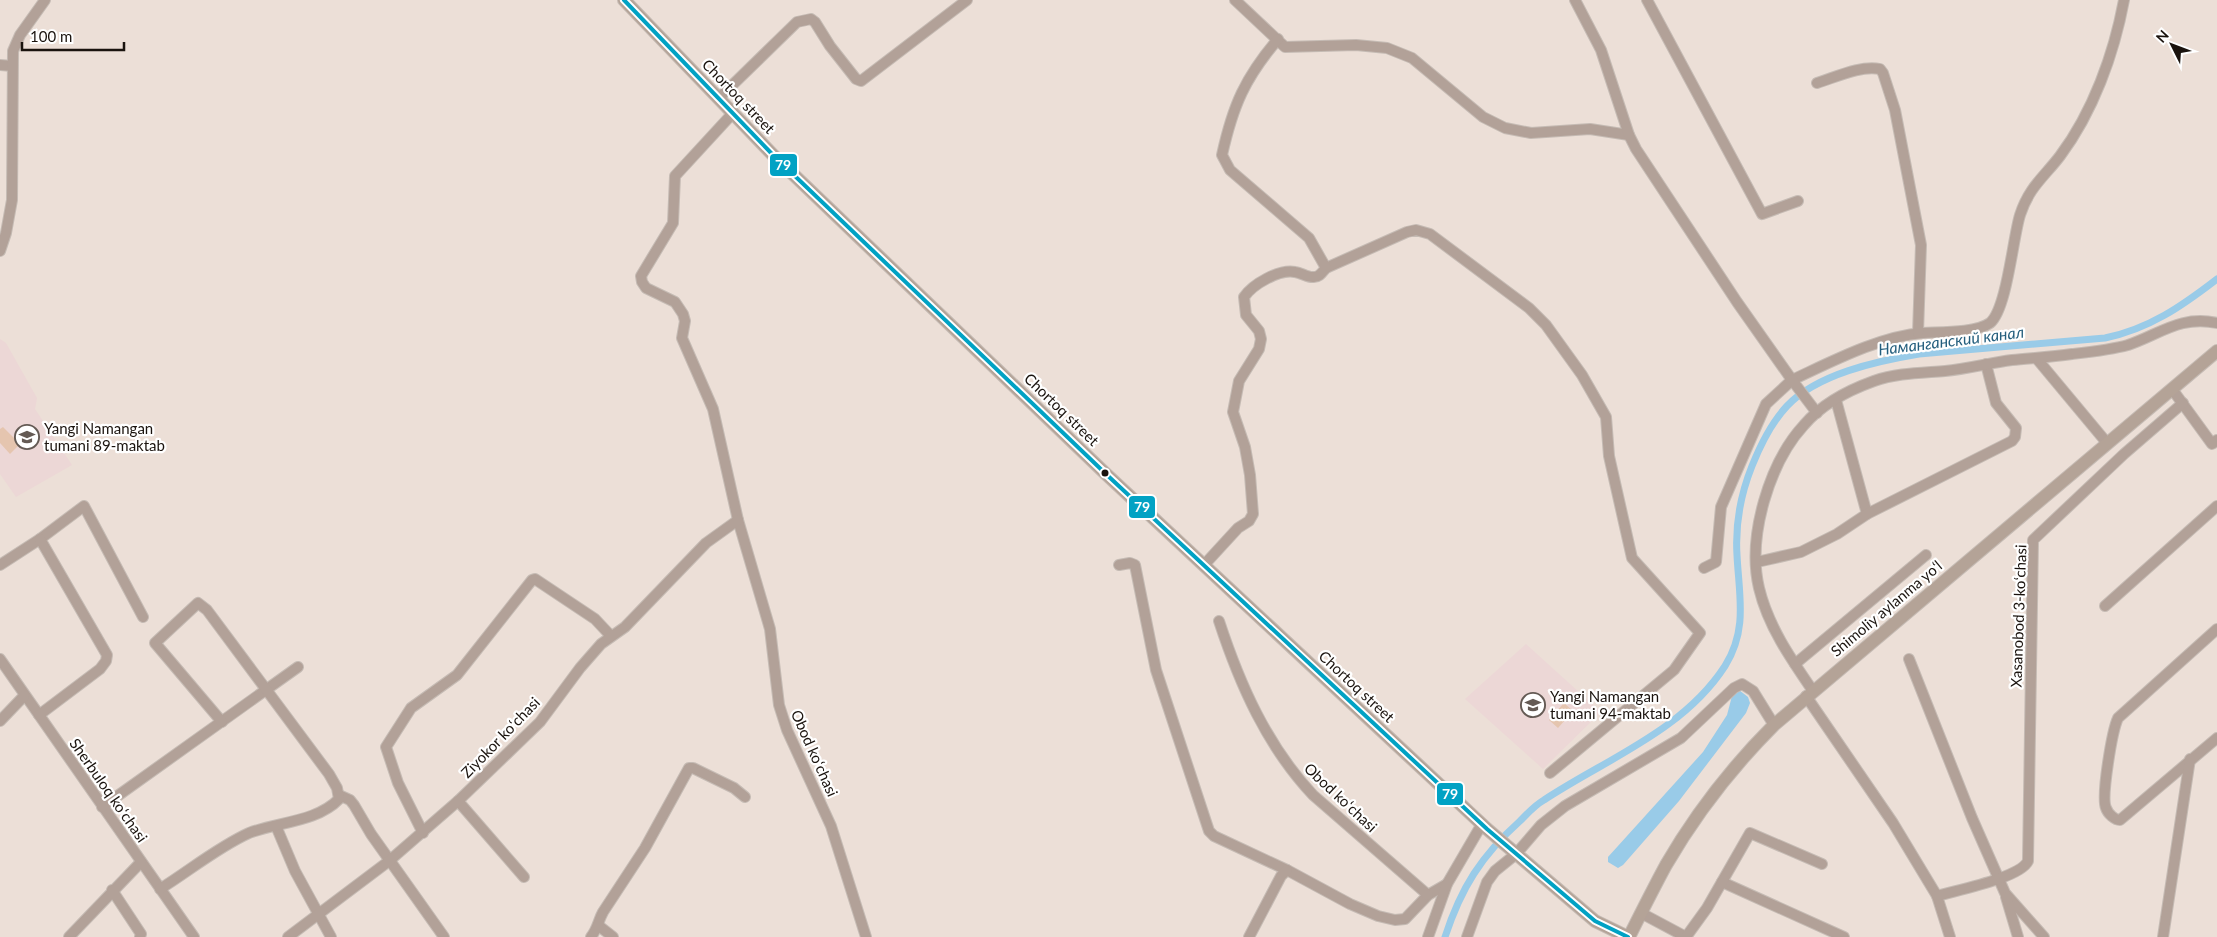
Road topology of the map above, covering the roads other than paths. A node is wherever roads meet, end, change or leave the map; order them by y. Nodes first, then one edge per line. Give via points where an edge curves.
1 (45, 0) edge
2 (624, 0) edge
3 (967, 0) edge
4 (1236, 0) edge
5 (1575, 0) edge
6 (1647, 0) edge
7 (2124, 0) edge
8 (1278, 39) junction
9 (0, 65) edge
10 (12, 66) junction
11 (1817, 83) dead end
12 (719, 98) junction
13 (733, 113) junction
14 (1629, 135) junction
15 (1798, 201) dead end
16 (0, 251) edge
17 (1326, 268) junction
18 (2217, 323) edge
19 (1918, 334) junction
20 (2217, 351) edge
21 (2038, 359) junction
22 (1986, 364) junction
23 (1794, 382) junction
24 (2172, 389) junction
25 (1836, 400) junction
26 (2182, 404) junction
27 (1815, 411) junction
28 (2107, 443) junction
29 (2215, 444) edge
30 (2217, 506) edge
31 (1867, 514) junction
32 (738, 520) junction
33 (40, 538) junction
34 (1926, 555) dead end
35 (1757, 562) junction
36 (0, 565) edge
37 (1119, 565) dead end
38 (1204, 565) junction
39 (1704, 568) dead end
40 (2105, 606) dead end
41 (143, 617) dead end
42 (1219, 621) dead end
43 (2216, 633) edge
44 (610, 635) junction
45 (1909, 658) dead end
46 (0, 659) edge
47 (1795, 664) junction
48 (298, 667) dead end
49 (266, 691) junction
50 (1810, 694) junction
51 (24, 696) junction
52 (39, 715) junction
53 (0, 720) edge
54 (222, 722) junction
55 (1774, 725) junction
56 (2217, 738) edge
57 (2190, 759) junction
58 (1550, 773) dead end
59 (339, 795) junction
60 (745, 797) dead end
61 (458, 801) junction
62 (102, 807) junction
63 (276, 826) junction
64 (1485, 827) junction
65 (424, 833) junction
66 (1514, 853) junction
67 (389, 861) junction
68 (141, 862) junction
69 (1822, 864) dead end
70 (1287, 870) junction
71 (524, 877) dead end
72 (2000, 878) junction
73 (1722, 882) junction
74 (1448, 884) junction
75 (112, 890) junction
76 (160, 890) junction
77 (2005, 893) junction
78 (1428, 895) junction
79 (1937, 896) junction
80 (1641, 913) junction
81 (317, 915) junction
82 (599, 926) junction
83 (69, 937) edge
84 (140, 937) edge
85 (194, 937) edge
86 (288, 937) edge
87 (331, 937) edge
88 (444, 937) edge
89 (591, 937) edge
90 (613, 937) edge
91 (866, 937) edge
92 (1250, 937) edge
93 (1428, 937) edge
94 (1467, 937) edge
95 (1628, 937) edge
96 (1686, 937) edge
97 (1844, 937) edge
98 (1950, 937) edge
99 (2018, 937) edge
100 (2044, 937) edge
101 (2163, 937) edge

1 - 10 street via 20,35 13,51
2 - 12 main road, Chortoq street
3 - 12 street via 861,81 830,46 816,22 804,19 797,22
4 - 8 street
5 - 14 street via 1601,50
6 - 15 street via 1762,214
7 - 19 street via 2104,70 2086,115 2060,157 2039,178 2020,215 1996,314 1980,328
8 - 14 street via 1285,47 1387,48 1412,58 1482,117 1505,128 1531,133 1590,128
8 - 17 street via 1245,83 1222,155 1230,170 1309,238
9 - 10 street
10 - 16 street via 12,200
11 - 19 street via 1875,68 1883,73 1895,110 1921,245
12 - 13 main road, Chortoq street
13 - 32 street, Obod koʻchasi via 675,176 674,223 641,276 646,288 675,302 683,314 682,338 713,409
13 - 38 main road, Chortoq street via 780,162
14 - 23 street via 1687,228
17 - 38 street via 1312,278 1294,272 1273,275 1244,297 1246,315 1259,331 1261,339 1259,349 1239,381 1233,412 1245,447 1254,514
17 - 58 street via 1407,232 1416,230 1430,234 1529,308 1546,325 1603,409 1632,558 1700,633 1674,670
18 - 21 street via 2198,319 2186,321 2126,345
19 - 23 street via 1842,357
20 - 24 main road, Shimoliy aylanma yoʻl
21 - 22 street
21 - 28 street
22 - 25 street via 1907,373 1874,381
22 - 31 street via 1996,404 2016,428 2015,437 2007,445
23 - 27 street
23 - 39 street via 1766,404 1758,420 1721,507 1716,562
24 - 26 street
24 - 28 main road, Shimoliy aylanma yoʻl
25 - 27 street
25 - 31 street
26 - 29 street
26 - 72 street, Xasanobod 3-koʻchasi via 2033,540 2028,861 2024,868
27 - 35 street via 1772,476 1761,510
28 - 50 main road, Shimoliy aylanma yoʻl
30 - 40 street
31 - 35 street via 1801,552
32 - 44 street, Ziyokor koʻchasi via 706,543 625,626
32 - 91 street, Obod koʻchasi via 770,629 778,705 831,826
33 - 36 street
33 - 41 street via 84,506
33 - 52 street via 106,655 106,661
34 - 47 street
35 - 47 street via 1762,597 1779,640
37 - 70 street via 1135,565 1156,671 1209,831 1217,839
38 - 64 main road, Chortoq street
42 - 78 street, Obod koʻchasi via 1258,718 1296,777
43 - 57 street via 2118,718 2112,734 2104,801 2108,812 2120,820
44 - 61 street, Ziyokor koʻchasi via 580,668 540,722
44 - 65 street via 595,619 532,580 457,675 411,708 386,747 398,783
45 - 72 street via 1972,818
46 - 51 street, Sherbuloq koʻchasi
47 - 50 street
48 - 49 street
49 - 54 street
49 - 54 street via 207,610 198,603 155,643
49 - 59 street via 330,774
50 - 55 main road, Shimoliy aylanma yoʻl
50 - 79 street
51 - 52 street, Sherbuloq koʻchasi
51 - 53 street
52 - 62 street, Sherbuloq koʻchasi
54 - 62 street
55 - 66 street via 1753,691 1742,684 1681,738 1565,806
55 - 80 main road, Shimoliy aylanma yoʻl via 1732,771 1698,818 1667,864
56 - 57 street
57 - 101 street
59 - 63 street via 332,806
59 - 67 street via 354,805
60 - 82 street via 710,776 689,768 645,848 599,919
61 - 65 street, Ziyokor koʻchasi
61 - 71 street
62 - 68 street, Sherbuloq koʻchasi
63 - 76 street via 239,838
63 - 81 street
64 - 66 main road, Chortoq street
64 - 74 street
65 - 67 street, Ziyokor koʻchasi
66 - 94 street via 1487,882
66 - 95 main road, Chortoq street via 1595,921
67 - 81 street, Ziyokor koʻchasi
67 - 88 street
68 - 75 street
68 - 76 street, Sherbuloq koʻchasi
69 - 73 street via 1750,833
70 - 78 street via 1350,904 1395,920 1405,919
70 - 92 street
72 - 77 street
72 - 79 street, Xasanobod 3-koʻchasi
73 - 96 street
73 - 97 street
74 - 78 street
74 - 93 street
75 - 83 street
75 - 84 street via 138,927
76 - 85 street, Sherbuloq koʻchasi
77 - 99 street
77 - 100 street
79 - 98 street
80 - 95 main road, Shimoliy aylanma yoʻl
80 - 96 street
81 - 86 street, Ziyokor koʻchasi
81 - 87 street
82 - 89 street
82 - 90 street

